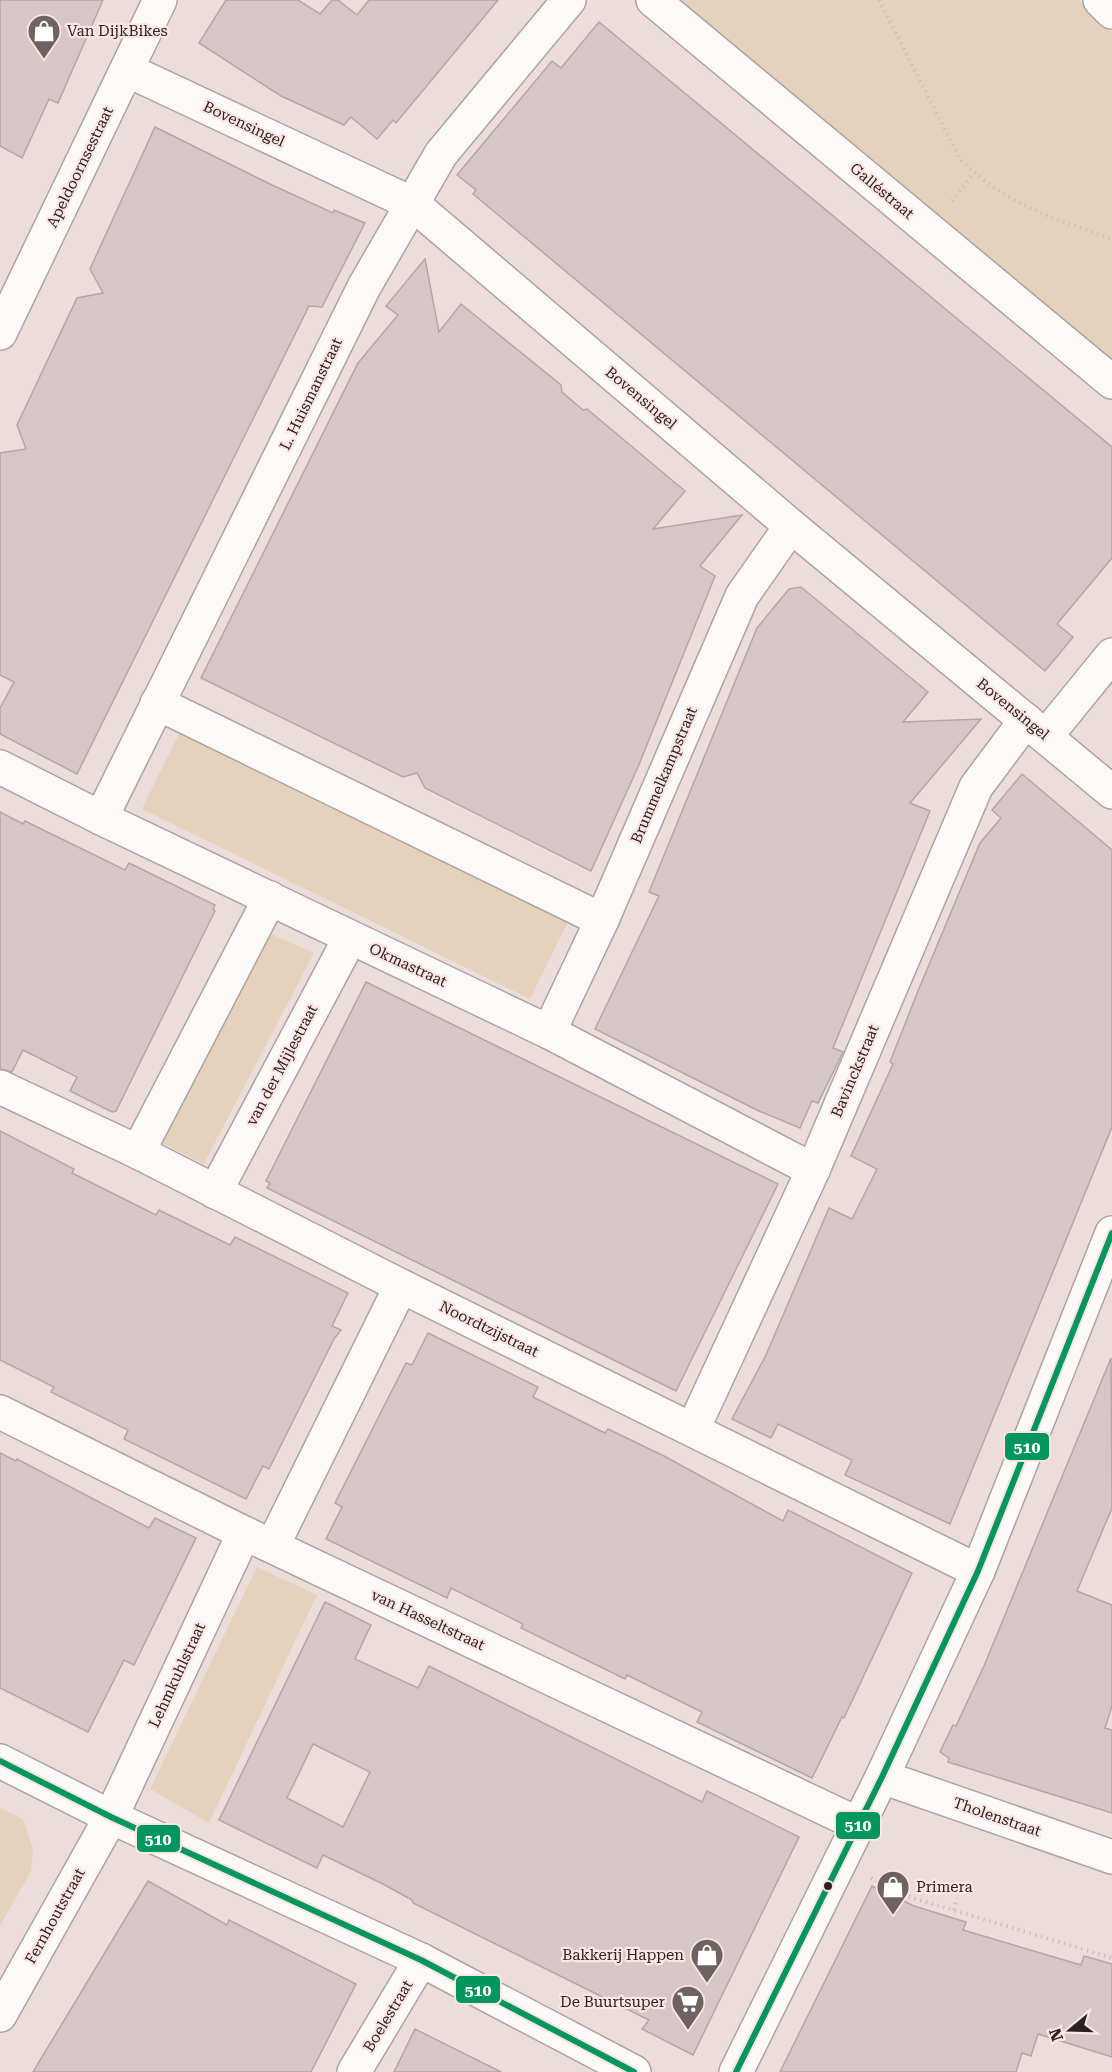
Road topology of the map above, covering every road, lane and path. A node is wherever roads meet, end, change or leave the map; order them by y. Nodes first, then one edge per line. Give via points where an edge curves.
1 (159, 0) edge
2 (569, 0) edge
3 (652, 0) edge
4 (879, 0) edge
5 (1100, 0) edge
6 (1112, 12) edge
7 (127, 70) junction
8 (413, 204) junction
9 (1112, 239) edge
10 (0, 333) edge
11 (1112, 382) edge
12 (791, 526) junction
13 (1112, 656) edge
14 (157, 703) junction
15 (1036, 728) junction
16 (0, 767) edge
17 (1112, 792) edge
18 (101, 818) junction
19 (270, 898) junction
20 (602, 920) junction
21 (350, 938) junction
22 (549, 1032) junction
23 (0, 1087) edge
24 (138, 1152) junction
25 (813, 1170) junction
26 (215, 1192) junction
27 (1112, 1233) edge
28 (401, 1286) junction
29 (0, 1412) edge
30 (693, 1429) junction
31 (258, 1539) junction
32 (978, 1571) junction
33 (0, 1761) edge
34 (882, 1777) junction
35 (111, 1817) junction
36 (858, 1824) junction
37 (1112, 1857) edge
38 (839, 1862) junction
39 (957, 1898) dead end
40 (954, 1910) junction
41 (1112, 1958) edge
42 (421, 1960) junction
43 (0, 2015) edge
44 (354, 2072) edge
45 (634, 2072) edge
46 (736, 2072) edge

1 - 7 street, Apeldoornsestraat
2 - 8 street, L. Huismanstraat via 441,154
3 - 11 street, Galléstraat
4 - 9 path via 960,159 1021,206
5 - 6 street
7 - 8 street, Bovensingel
7 - 10 street, Apeldoornsestraat
8 - 12 street, Bovensingel
8 - 14 street, L. Huismanstraat via 364,287
12 - 15 street, Bovensingel
12 - 20 street, Brummelkampstraat via 742,596
13 - 15 street
14 - 18 street, L. Huismanstraat
14 - 20 street
15 - 17 street, Bovensingel
15 - 25 street, Bavinckstraat via 976,787
16 - 18 street, Okmastraat
18 - 19 street, Okmastraat
19 - 21 street, Okmastraat
19 - 24 street
20 - 22 street, Brummelkampstraat
21 - 22 street, Okmastraat
21 - 26 street, van der Mijlestraat
22 - 25 street, Okmastraat
23 - 24 street, Noordtzijstraat
24 - 26 street, Noordtzijstraat
25 - 30 street, Bavinckstraat
26 - 28 street, Noordtzijstraat
27 - 32 street
28 - 30 street, Noordtzijstraat
28 - 31 street, Lehmkuhlstraat
29 - 31 street, van Hasseltstraat
30 - 32 street, Noordtzijstraat
31 - 35 street, Lehmkuhlstraat
31 - 36 street, van Hasseltstraat
32 - 34 street
33 - 35 street
34 - 36 street
34 - 37 street, Tholenstraat
35 - 42 street
35 - 43 street, Fernhoutstraat
36 - 38 street
38 - 40 path via 910,1897
38 - 46 street
39 - 40 path
40 - 41 path
42 - 44 street, Boelestraat
42 - 45 street

